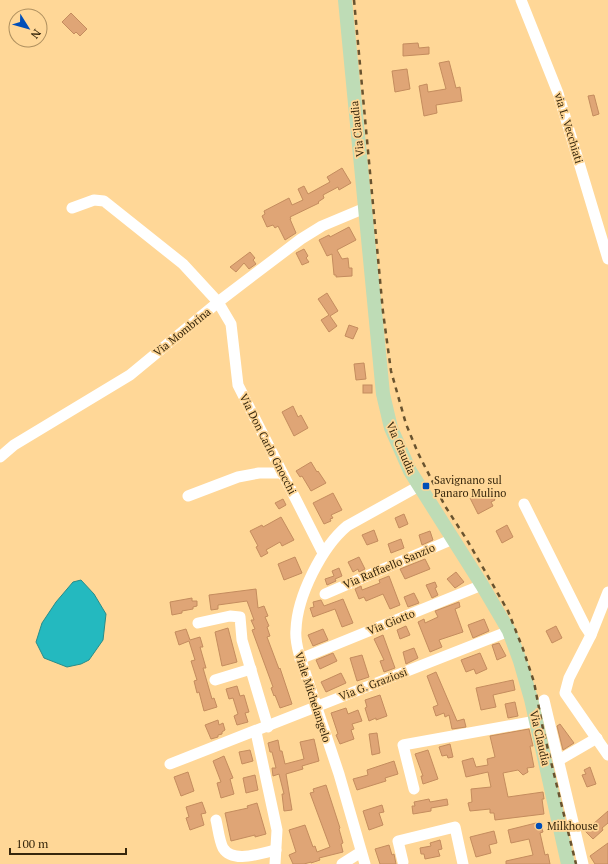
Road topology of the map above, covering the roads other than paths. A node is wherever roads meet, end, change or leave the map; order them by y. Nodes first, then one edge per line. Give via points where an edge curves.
1 (344, 0) edge
2 (521, 0) edge
3 (72, 208) dead end
4 (365, 208) junction
5 (608, 259) edge
6 (220, 301) junction
7 (0, 457) edge
8 (282, 473) junction
9 (419, 486) junction
10 (188, 496) dead end
11 (524, 504) dead end
12 (453, 539) junction
13 (323, 553) junction
14 (482, 585) junction
15 (608, 592) edge
16 (325, 594) dead end
17 (198, 623) dead end
18 (508, 631) junction
19 (591, 635) junction
20 (300, 659) junction
21 (251, 669) junction
22 (215, 680) dead end
23 (544, 700) dead end
24 (316, 706) junction
25 (536, 721) junction
26 (268, 726) junction
27 (256, 732) junction
28 (596, 738) junction
29 (608, 755) edge
30 (559, 760) junction
31 (170, 764) dead end
32 (414, 789) dead end
33 (216, 820) dead end
34 (276, 850) junction
35 (361, 852) junction
36 (403, 862) dead end
37 (275, 864) edge
38 (342, 864) edge
39 (365, 864) edge
40 (463, 864) edge
41 (568, 864) edge
42 (583, 864) edge

1 - 4 main road, Via Claudia
2 - 5 street, via L. Vecchiati via 558,93
3 - 6 street, Via Don Carlo Gnocchi via 94,200 104,201 183,264
4 - 6 street, Via Mombrina via 322,226 301,239
4 - 9 main road, Via Claudia via 383,394 391,428
6 - 7 street, Via Mombrina via 130,375 14,445
6 - 8 street, Via Don Carlo Gnocchi via 231,324 238,385
8 - 10 street via 259,473 238,477
8 - 13 street, Via Don Carlo Gnocchi
9 - 12 main road, Via Claudia
9 - 13 street, Viale Michelangelo via 347,526
11 - 19 street
12 - 14 main road, Via Claudia
12 - 16 street, Via Raffaello Sanzio
13 - 20 street, Viale Michelangelo via 301,604 296,628
14 - 18 main road, Via Claudia
14 - 20 street, Via Giotto
15 - 19 street
17 - 21 street via 230,616 240,617 242,640
18 - 24 street, Via G. Graziosi
18 - 25 main road, Via Claudia via 520,661
19 - 28 street via 569,678 565,693
20 - 24 street, Viale Michelangelo
21 - 22 street
21 - 26 street
23 - 30 street
24 - 26 street, Via G. Graziosi
24 - 35 street, Viale Michelangelo
25 - 32 street via 403,745
25 - 41 main road, Via Claudia
26 - 27 street, Via G. Graziosi
27 - 31 street, Via G. Graziosi
27 - 34 street via 276,824
28 - 29 street
28 - 30 street
30 - 42 street
33 - 34 street via 223,847 228,853 244,856
34 - 37 street
35 - 38 street
35 - 39 street, Viale Michelangelo
36 - 40 street via 398,841 455,827

